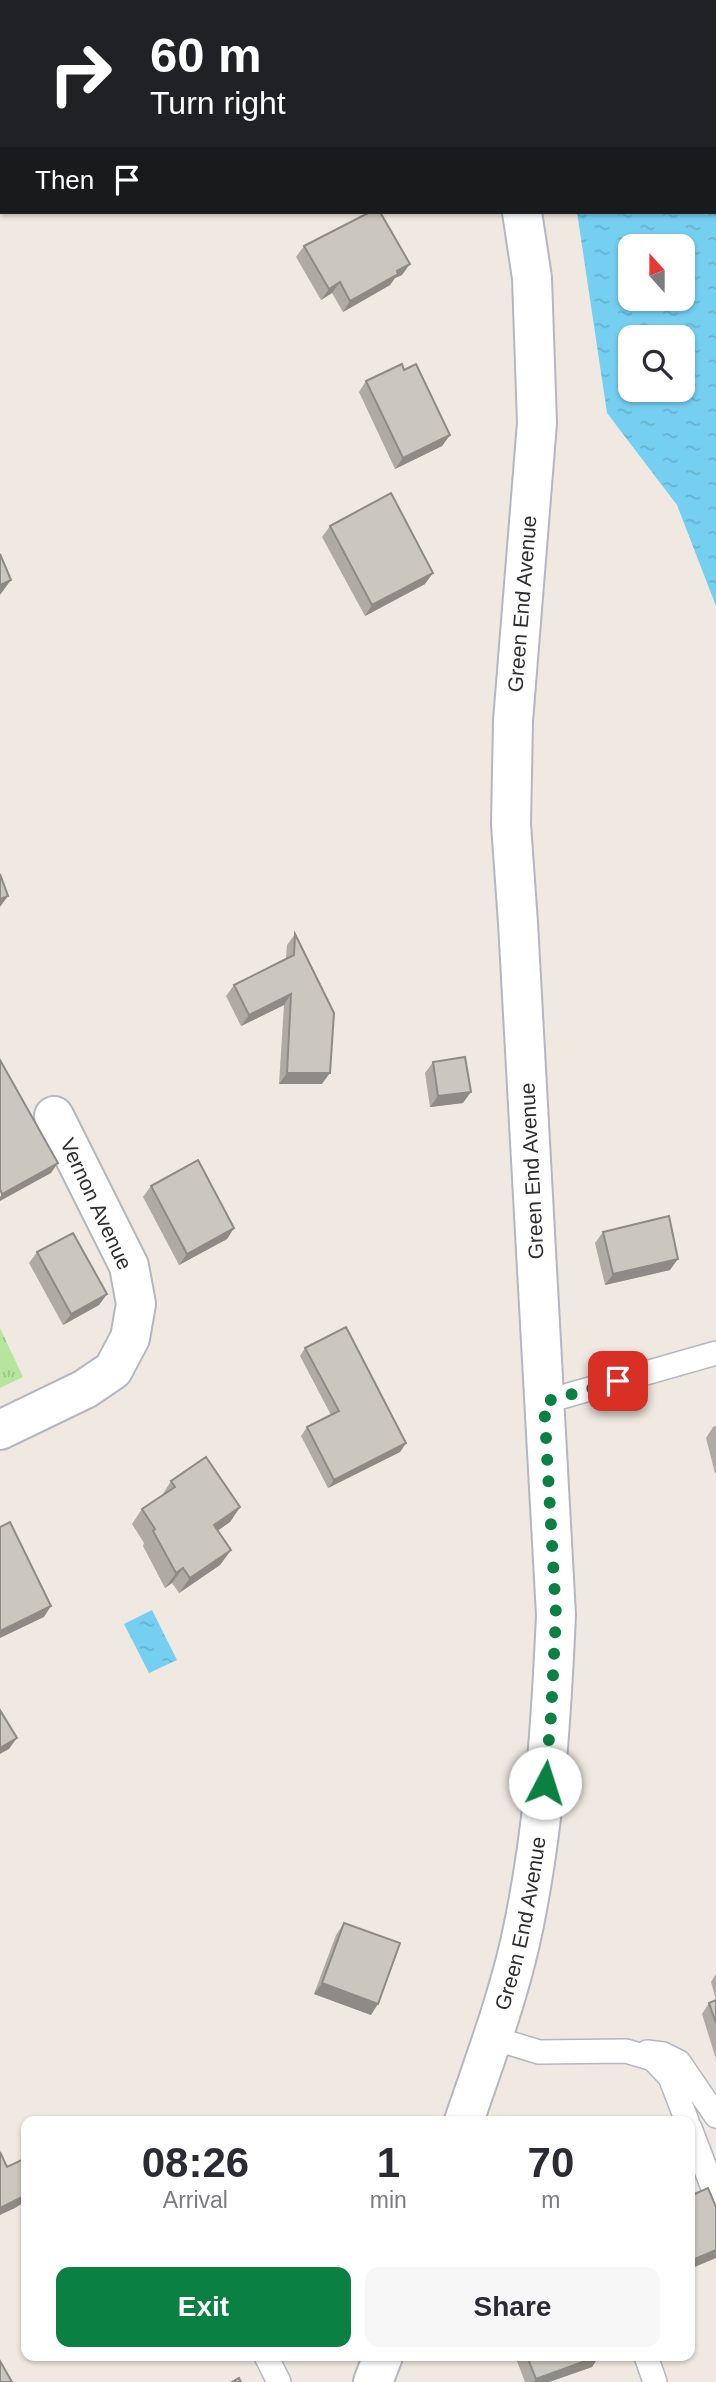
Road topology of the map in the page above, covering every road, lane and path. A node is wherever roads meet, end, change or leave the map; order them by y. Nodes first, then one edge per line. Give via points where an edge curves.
1 (522, 214) edge
2 (54, 1116) dead end
3 (716, 1353) edge
4 (544, 1402) junction
5 (0, 1430) edge
6 (493, 2038) junction
7 (626, 2051) junction
8 (466, 2116) edge
9 (685, 2116) edge
10 (716, 2116) edge
11 (695, 2141) edge
12 (716, 2196) edge
13 (268, 2361) edge
14 (381, 2361) edge
15 (648, 2361) edge
16 (279, 2382) edge
17 (373, 2382) edge
18 (655, 2382) edge

1 - 4 street, Green End Avenue via 533,278 537,423 513,721 511,824
2 - 5 street, Vernon Avenue via 129,1266 136,1304 130,1338 113,1370 85,1389
3 - 4 lane
4 - 6 street, Green End Avenue via 556,1615 551,1716 541,1828 519,1944
6 - 7 lane via 539,2052
6 - 8 street, Green End Avenue
7 - 9 lane via 653,2059 670,2077
7 - 10 lane via 663,2053 680,2062
11 - 12 lane
13 - 16 lane
14 - 17 street
15 - 18 lane

